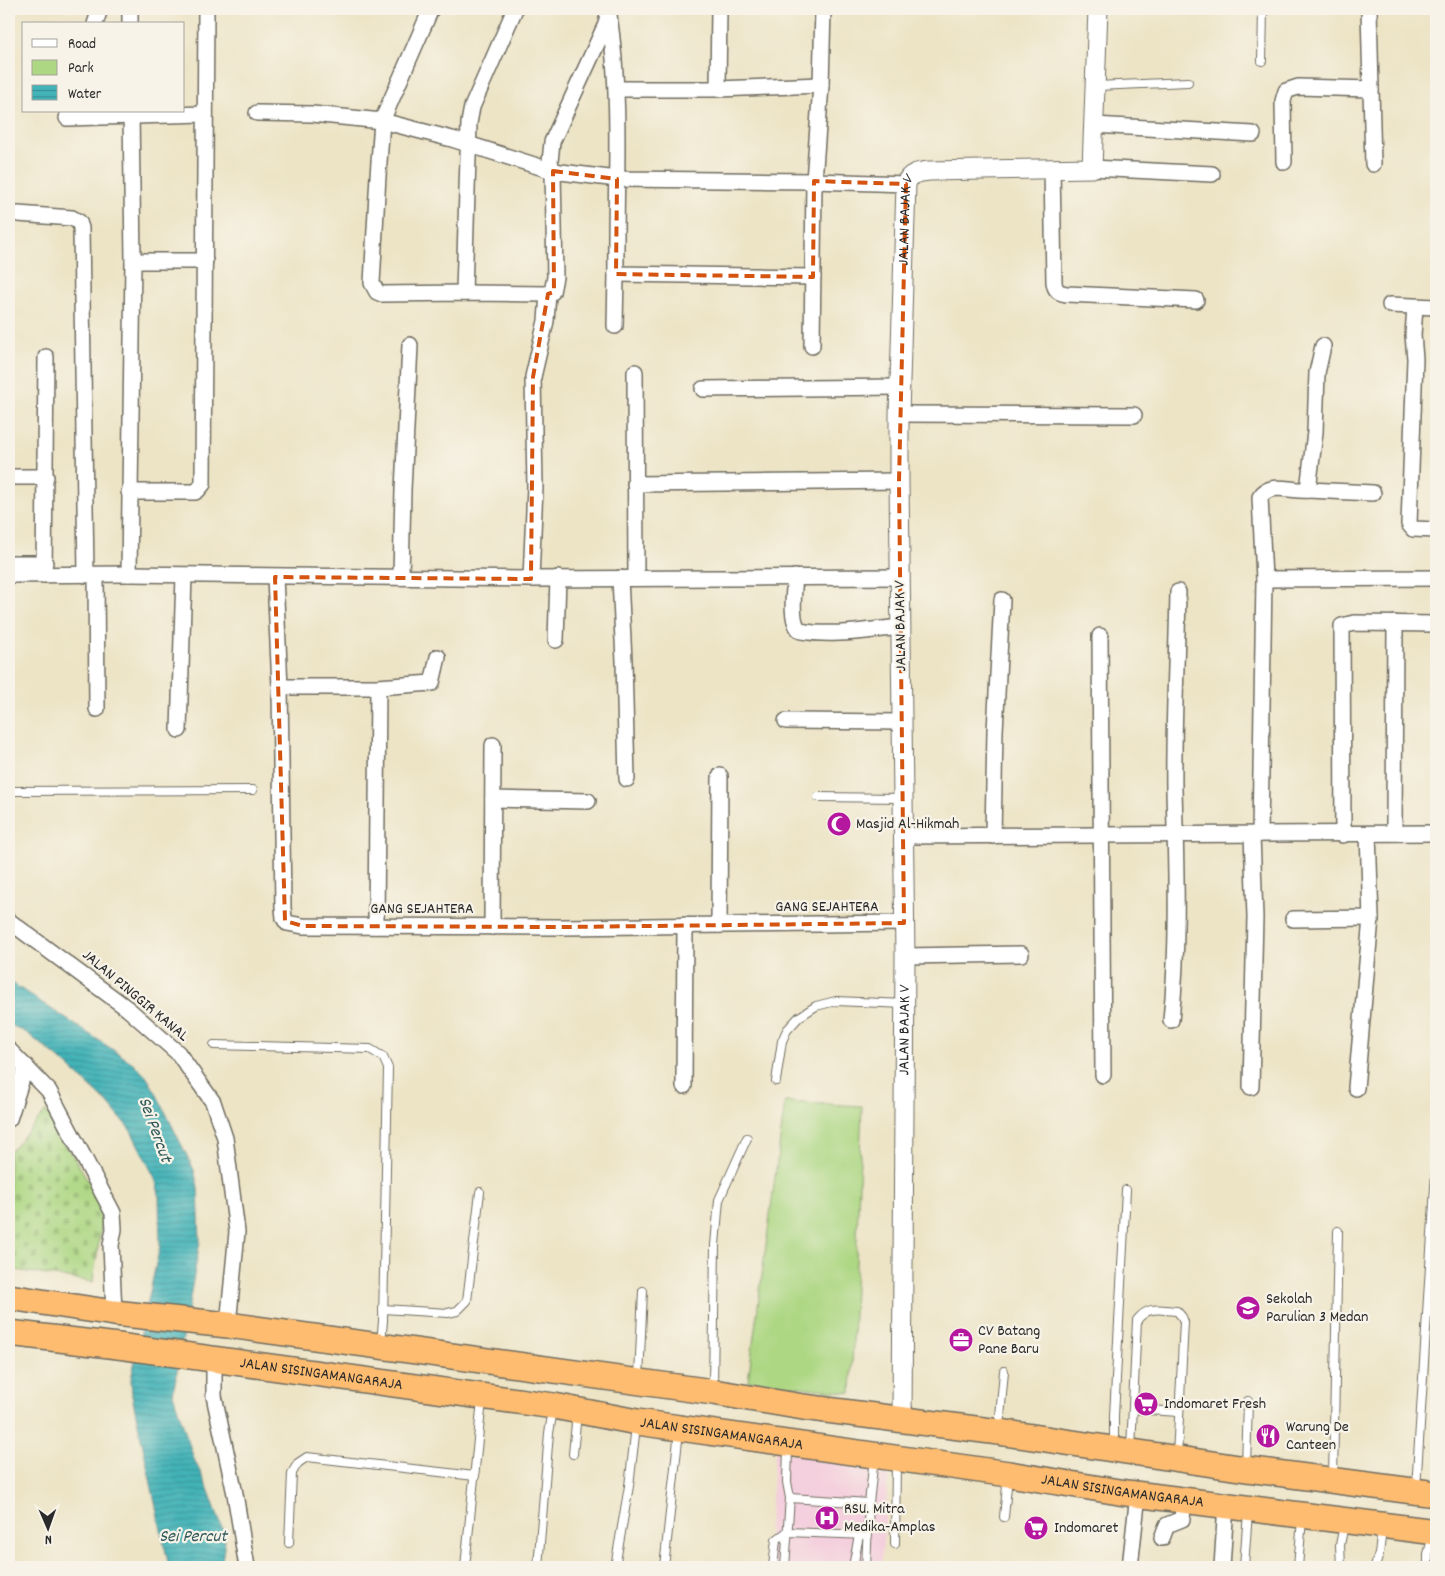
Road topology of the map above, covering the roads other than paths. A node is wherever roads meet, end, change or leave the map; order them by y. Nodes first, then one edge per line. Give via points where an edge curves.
1 (100, 9) edge
2 (130, 9) edge
3 (206, 9) edge
4 (431, 9) edge
5 (516, 9) edge
6 (719, 9) edge
7 (823, 9) edge
8 (1098, 9) edge
9 (1263, 9) edge
10 (1369, 9) edge
11 (609, 12) edge
12 (96, 22) edge
13 (130, 22) edge
14 (1262, 61) dead end
15 (1188, 82) dead end
16 (820, 85) junction
17 (1096, 86) junction
18 (617, 89) junction
19 (718, 89) junction
20 (1371, 89) junction
21 (69, 112) edge
22 (257, 113) dead end
23 (131, 114) edge
24 (205, 114) junction
25 (382, 121) junction
26 (1094, 125) junction
27 (1253, 134) dead end
28 (468, 144) junction
29 (1284, 162) dead end
30 (1373, 164) dead end
31 (1052, 168) junction
32 (1092, 168) junction
33 (553, 171) junction
34 (1212, 174) dead end
35 (617, 179) junction
36 (814, 181) junction
37 (906, 184) junction
38 (18, 214) dead end
39 (205, 261) junction
40 (133, 262) junction
41 (616, 274) junction
42 (813, 277) junction
43 (464, 292) junction
44 (548, 294) junction
45 (1196, 300) dead end
46 (1390, 305) dead end
47 (1415, 306) junction
48 (1436, 307) edge
49 (614, 326) dead end
50 (410, 345) dead end
51 (812, 346) dead end
52 (1323, 346) dead end
53 (46, 357) dead end
54 (634, 372) dead end
55 (900, 387) junction
56 (703, 389) dead end
57 (899, 414) junction
58 (1134, 415) dead end
59 (9, 477) edge
60 (46, 477) junction
61 (899, 481) junction
62 (635, 484) junction
63 (1308, 490) junction
64 (129, 492) junction
65 (1373, 493) dead end
66 (1436, 530) edge
67 (9, 563) edge
68 (44, 569) junction
69 (129, 574) junction
70 (9, 575) edge
71 (91, 575) junction
72 (184, 576) junction
73 (275, 577) junction
74 (401, 577) junction
75 (795, 577) junction
76 (901, 577) junction
77 (531, 578) junction
78 (558, 578) junction
79 (620, 578) junction
80 (636, 578) junction
81 (1436, 578) edge
82 (1264, 579) junction
83 (1178, 592) dead end
84 (1002, 600) dead end
85 (1395, 623) junction
86 (1436, 624) edge
87 (901, 627) junction
88 (1100, 636) dead end
89 (556, 640) dead end
90 (438, 657) dead end
91 (280, 687) junction
92 (378, 687) junction
93 (97, 709) dead end
94 (786, 721) dead end
95 (902, 722) junction
96 (179, 730) dead end
97 (493, 745) dead end
98 (720, 776) dead end
99 (626, 779) dead end
100 (253, 790) dead end
101 (9, 791) edge
102 (818, 797) dead end
103 (902, 798) junction
104 (493, 799) junction
105 (588, 801) dead end
106 (1394, 833) junction
107 (1436, 833) edge
108 (1343, 834) junction
109 (1368, 834) junction
110 (1256, 835) junction
111 (902, 836) junction
112 (993, 836) junction
113 (1100, 836) junction
114 (1177, 836) junction
115 (1293, 918) dead end
116 (1371, 918) junction
117 (9, 921) edge
118 (904, 924) junction
119 (684, 925) junction
120 (719, 925) junction
121 (376, 926) junction
122 (492, 927) junction
123 (1021, 954) dead end
124 (905, 956) junction
125 (905, 1004) junction
126 (1171, 1020) dead end
127 (214, 1045) dead end
128 (9, 1050) edge
129 (26, 1066) junction
130 (1102, 1075) dead end
131 (15, 1081) edge
132 (776, 1081) dead end
133 (684, 1086) dead end
134 (1251, 1087) dead end
135 (1356, 1088) dead end
136 (9, 1119) edge
137 (747, 1138) dead end
138 (1436, 1171) edge
139 (1126, 1190) dead end
140 (480, 1192) dead end
141 (1338, 1231) dead end
142 (643, 1291) dead end
143 (9, 1297) edge
144 (383, 1309) junction
145 (114, 1313) junction
146 (218, 1323) junction
147 (9, 1333) edge
148 (381, 1346) junction
149 (211, 1359) junction
150 (1004, 1371) dead end
151 (638, 1382) junction
152 (713, 1392) junction
153 (482, 1397) junction
154 (1248, 1401) dead end
155 (566, 1408) junction
156 (1133, 1409) junction
157 (1179, 1412) junction
158 (902, 1419) junction
159 (637, 1422) junction
160 (679, 1428) junction
161 (999, 1432) junction
162 (789, 1445) junction
163 (1122, 1450) junction
164 (573, 1454) dead end
165 (885, 1458) junction
166 (1177, 1458) junction
167 (1246, 1469) junction
168 (1009, 1474) junction
169 (475, 1476) junction
170 (1333, 1480) junction
171 (1426, 1493) edge
172 (1138, 1494) junction
173 (790, 1498) junction
174 (1184, 1500) junction
175 (869, 1503) junction
176 (1237, 1506) junction
177 (1302, 1514) junction
178 (1004, 1517) dead end
179 (1345, 1520) junction
180 (1383, 1525) junction
181 (787, 1532) junction
182 (1435, 1532) edge
183 (859, 1535) junction
184 (868, 1535) junction
185 (1162, 1538) dead end
186 (289, 1542) dead end
187 (895, 1544) dead end
188 (247, 1567) edge
189 (465, 1567) edge
190 (538, 1567) edge
191 (615, 1567) edge
192 (664, 1567) edge
193 (773, 1567) edge
194 (785, 1567) edge
195 (852, 1567) edge
196 (866, 1567) edge
197 (1130, 1567) edge
198 (1222, 1567) edge
199 (1244, 1567) edge
200 (1298, 1567) edge
201 (1341, 1567) edge
202 (1374, 1567) edge
203 (1428, 1567) edge

1 - 12 street
2 - 13 street
3 - 24 street
4 - 25 street
5 - 28 street via 472,107
6 - 19 street
7 - 16 street
8 - 17 street
9 - 14 lane
10 - 20 street
11 - 18 street
11 - 33 street via 552,142 550,162
15 - 17 lane
16 - 19 street
16 - 36 street
17 - 26 street
18 - 19 street
18 - 35 street
20 - 29 street via 1298,88 1286,91 1283,101
20 - 30 street
21 - 23 street via 67,118
22 - 25 street via 312,114
23 - 24 street
23 - 40 street
24 - 39 street
25 - 28 street
25 - 43 street via 374,288 382,294
26 - 27 street
26 - 32 street
28 - 33 street
28 - 43 street
31 - 32 street, JALAN BAJAK V
31 - 37 street, JALAN BAJAK V via 930,170 914,174
31 - 45 street via 1054,282 1059,292
32 - 34 street
33 - 35 street
33 - 44 street via 555,277 554,289
35 - 36 street
35 - 41 street
36 - 37 street
36 - 42 street
37 - 55 street, JALAN BAJAK V
38 - 71 street via 72,218 80,225
39 - 40 street
39 - 64 street via 203,484 195,492
40 - 64 street
41 - 42 street
41 - 49 street
42 - 51 street
43 - 44 street
44 - 77 street via 546,321 533,378 535,487
46 - 47 street
47 - 48 street
47 - 66 street via 1409,524 1412,529
50 - 74 street
52 - 63 street via 1317,372 1315,432
53 - 60 street
54 - 62 street
55 - 56 street
55 - 57 street, JALAN BAJAK V
57 - 58 street
57 - 61 street, JALAN BAJAK V
59 - 60 street
60 - 68 street
61 - 62 street
61 - 76 street, JALAN BAJAK V
62 - 80 street
63 - 65 street
63 - 82 street via 1274,488 1260,497
64 - 69 street
67 - 68 street
68 - 70 street
68 - 71 street
69 - 71 street
69 - 72 street
71 - 93 street
72 - 73 street
72 - 96 street
73 - 74 street
73 - 91 street, GANG SEJAHTERA
74 - 77 street
75 - 76 street
75 - 80 street
75 - 87 street via 794,616 800,631 849,632
76 - 87 street, JALAN BAJAK V
77 - 78 street
78 - 79 street
78 - 89 street
79 - 80 street
79 - 99 street
81 - 82 street
82 - 110 street
83 - 114 street via 1174,788
84 - 112 street
85 - 86 street
85 - 106 street
85 - 108 street via 1354,623 1342,628
87 - 95 street, JALAN BAJAK V
88 - 113 street
90 - 92 street via 432,683
91 - 92 street
91 - 121 street, GANG SEJAHTERA via 284,918 294,925
92 - 121 street
94 - 95 street
95 - 103 street, JALAN BAJAK V
97 - 104 street
98 - 120 street
100 - 101 lane
102 - 103 lane
103 - 111 street, JALAN BAJAK V
104 - 105 street
104 - 122 street
106 - 107 street
106 - 109 street
108 - 109 street
108 - 110 street
109 - 116 street
110 - 114 street
110 - 134 street
111 - 112 street
111 - 118 street, JALAN BAJAK V
112 - 113 street
113 - 114 street
113 - 130 street
114 - 126 street via 1178,895
115 - 116 street
116 - 135 street
117 - 146 street, JALAN PINGGIR KANAL via 128,1009 178,1053 213,1102 225,1138 237,1232
118 - 120 street, GANG SEJAHTERA
118 - 124 street, JALAN BAJAK V
119 - 120 street, GANG SEJAHTERA
119 - 122 street, GANG SEJAHTERA
119 - 133 street
121 - 122 street, GANG SEJAHTERA
123 - 124 street
124 - 125 street, JALAN BAJAK V
125 - 132 lane via 836,1001 816,1006 787,1030 782,1040
125 - 158 street, JALAN BAJAK V
127 - 144 lane via 370,1049 383,1057 388,1068
128 - 129 street
129 - 131 street
129 - 145 street via 49,1091 113,1213
131 - 136 street
137 - 152 lane via 719,1200 715,1245
138 - 171 lane
139 - 163 lane via 1114,1416
140 - 144 lane via 467,1301 457,1311 448,1313
141 - 170 lane
142 - 151 lane
143 - 145 highway
144 - 148 lane
145 - 146 highway
146 - 148 highway
147 - 149 highway, JALAN SISINGAMANGARAJA
148 - 151 highway
149 - 153 highway, JALAN SISINGAMANGARAJA
149 - 188 street via 214,1396
150 - 161 lane
151 - 152 highway
152 - 158 highway
153 - 155 highway, JALAN SISINGAMANGARAJA
153 - 169 lane
154 - 167 lane
155 - 159 highway, JALAN SISINGAMANGARAJA
155 - 164 lane
155 - 190 lane via 549,1433
156 - 157 lane
156 - 157 lane via 1137,1320 1151,1309 1177,1311 1184,1322
156 - 163 lane
157 - 166 lane
158 - 161 highway
159 - 160 highway, JALAN SISINGAMANGARAJA
159 - 191 lane
160 - 162 highway, JALAN SISINGAMANGARAJA
160 - 192 lane
161 - 163 highway
162 - 165 highway, JALAN SISINGAMANGARAJA
162 - 173 lane
163 - 166 highway
165 - 168 highway, JALAN SISINGAMANGARAJA
165 - 175 lane
165 - 187 lane
166 - 167 highway
167 - 170 highway
168 - 172 highway, JALAN SISINGAMANGARAJA
168 - 178 lane
169 - 186 lane via 307,1457 292,1473
169 - 189 lane
170 - 171 highway
172 - 174 highway, JALAN SISINGAMANGARAJA
172 - 197 street
173 - 175 lane
173 - 181 lane
174 - 176 highway, JALAN SISINGAMANGARAJA
174 - 185 street via 1181,1520 1167,1525
175 - 184 lane
176 - 177 highway, JALAN SISINGAMANGARAJA
176 - 198 street
176 - 199 lane
177 - 179 highway, JALAN SISINGAMANGARAJA
177 - 200 lane
179 - 180 highway, JALAN SISINGAMANGARAJA
179 - 201 lane via 1340,1545
180 - 182 highway, JALAN SISINGAMANGARAJA
180 - 202 lane
181 - 183 lane
181 - 193 lane via 776,1540
181 - 194 lane
182 - 203 lane via 1428,1554
183 - 184 lane
183 - 195 lane
184 - 196 lane

